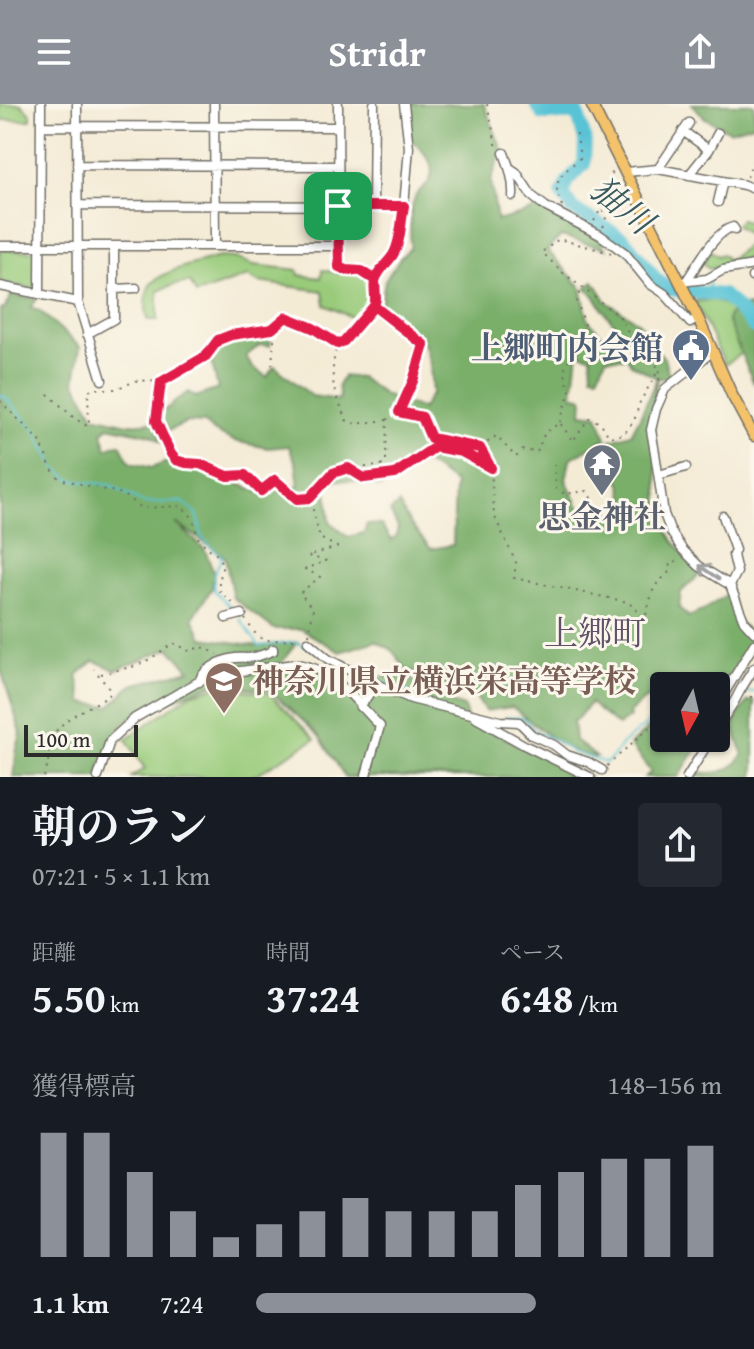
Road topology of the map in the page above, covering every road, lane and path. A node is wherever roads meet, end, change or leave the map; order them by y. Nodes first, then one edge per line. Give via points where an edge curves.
1 (30, 104) edge
2 (77, 104) edge
3 (214, 104) edge
4 (338, 104) edge
5 (374, 104) edge
6 (404, 104) edge
7 (487, 104) edge
8 (591, 104) edge
9 (41, 108) edge
10 (41, 126) junction
11 (77, 126) junction
12 (214, 127) junction
13 (338, 127) junction
14 (576, 129) dead end
15 (718, 133) dead end
16 (710, 149) junction
17 (501, 152) joint
18 (619, 158) junction
19 (754, 158) edge
20 (77, 165) junction
21 (215, 165) junction
22 (338, 166) junction
23 (510, 168) junction
24 (658, 169) junction
25 (626, 172) junction
26 (689, 175) junction
27 (723, 181) junction
28 (744, 185) junction
29 (754, 189) edge
30 (513, 196) dead end
31 (718, 202) dead end
32 (78, 205) junction
33 (215, 205) junction
34 (338, 206) junction
35 (373, 206) junction
36 (404, 206) junction
37 (601, 209) junction
38 (561, 215) junction
39 (606, 220) dead end
40 (590, 229) dead end
41 (735, 230) dead end
42 (609, 243) junction
43 (0, 246) edge
44 (40, 246) junction
45 (78, 246) junction
46 (114, 246) junction
47 (215, 246) junction
48 (337, 246) junction
49 (754, 265) edge
50 (375, 280) junction
51 (684, 281) junction
52 (0, 286) edge
53 (581, 286) junction
54 (136, 288) dead end
55 (115, 289) junction
56 (40, 294) junction
57 (78, 302) junction
58 (374, 306) junction
59 (698, 318) junction
60 (275, 327) junction
61 (87, 334) junction
62 (338, 344) junction
63 (713, 351) junction
64 (272, 365) dead end
65 (660, 367) junction
66 (102, 380) dead end
67 (161, 382) junction
68 (48, 394) dead end
69 (0, 401) edge
70 (656, 409) junction
71 (399, 412) junction
72 (387, 420) junction
73 (560, 423) junction
74 (754, 436) edge
75 (480, 448) junction
76 (554, 464) dead end
77 (686, 467) dead end
78 (348, 468) junction
79 (491, 468) junction
80 (659, 475) junction
81 (310, 498) junction
82 (662, 503) junction
83 (723, 516) dead end
84 (690, 556) junction
85 (730, 585) junction
86 (754, 632) edge
87 (310, 644) junction
88 (754, 644) edge
89 (273, 649) dead end
90 (229, 660) junction
91 (754, 668) edge
92 (94, 669) dead end
93 (100, 675) junction
94 (199, 682) junction
95 (376, 684) junction
96 (730, 684) edge
97 (360, 707) junction
98 (730, 708) edge
99 (472, 715) junction
100 (650, 726) edge
101 (702, 752) edge
102 (600, 769) joint
103 (588, 776) edge
104 (44, 777) edge
105 (98, 777) edge
106 (367, 777) edge
107 (687, 777) edge

1 - 9 street
2 - 11 street
3 - 12 street
4 - 13 street
5 - 35 street
6 - 36 street via 409,148
7 - 17 path
8 - 18 main road
9 - 10 street
10 - 11 street
10 - 44 street
11 - 12 street
11 - 20 street
12 - 13 street
12 - 21 street
13 - 22 street
14 - 38 path via 580,158 556,184
15 - 16 street
16 - 24 street via 686,127
16 - 26 street
17 - 23 street
18 - 25 main road
18 - 37 path
19 - 28 path
20 - 21 street
20 - 32 street
21 - 22 street
21 - 33 street
22 - 34 street
23 - 30 street
23 - 38 street via 532,196
24 - 25 street
24 - 26 street
25 - 51 main road
26 - 27 street
27 - 28 street
27 - 31 street
28 - 29 street
32 - 33 street
32 - 45 street
33 - 34 street
33 - 47 street
34 - 35 street
34 - 48 street
35 - 36 street
36 - 50 street via 397,247
37 - 39 path
37 - 40 path
38 - 42 street
41 - 51 street via 724,229 715,238
42 - 53 path via 613,254 559,239 542,252
42 - 59 street via 625,253 690,323
43 - 44 street
44 - 45 street
44 - 56 street
45 - 46 street
45 - 57 street
46 - 47 street
46 - 55 street
47 - 48 street
48 - 50 street via 339,267
49 - 51 street
50 - 58 path
51 - 59 main road
52 - 56 street
53 - 65 path via 620,317 642,360
53 - 73 path via 577,302 585,325 564,370 570,391
54 - 55 street
55 - 61 street via 114,319
56 - 57 street
57 - 61 street
58 - 62 path
58 - 71 path via 424,345
59 - 63 main road
60 - 62 path via 286,317
60 - 64 path
60 - 67 path via 218,340 206,356
61 - 66 street
62 - 72 path via 334,380 346,420
63 - 70 street via 665,389
63 - 74 main road
65 - 70 path
65 - 73 path via 624,434 609,437 601,423 589,418 573,441
67 - 68 path via 139,380 88,391 87,426
67 - 81 path via 156,421 176,460 228,476 245,475 261,491 275,480 297,499
69 - 87 path via 40,441 60,479 123,494 142,508 181,506 192,517 199,540 218,556 218,589 235,603 236,616 259,638 295,638
70 - 80 street via 651,430
71 - 72 path
71 - 75 path via 422,417 431,438
72 - 78 path via 386,460 381,466
73 - 75 path via 545,432 537,452 523,450 516,457 496,436
75 - 79 path
76 - 82 path via 556,489 565,494 587,491 602,516 613,515 620,506
77 - 80 street
78 - 79 path via 364,478 395,474 435,447 462,452
78 - 81 path via 333,473
79 - 84 path via 494,515 516,563 514,578 628,602 645,618 654,587 669,572 670,563
80 - 82 street
81 - 87 path via 320,538 337,547 308,556 326,561 305,569 320,577 300,593 313,609
82 - 84 street via 671,532
83 - 85 street via 735,550 737,572
85 -> 84 street
85 - 86 street
87 - 95 street
88 - 96 street
89 - 90 street
90 - 93 path via 207,648 187,651 172,644 135,666
90 - 94 street via 205,671
91 - 98 street, bridge
92 - 93 path
93 - 104 path via 109,696 59,725
94 - 97 street via 225,672 307,665 330,675
94 - 105 street via 116,734
95 - 97 street
95 - 99 street
97 - 106 street via 380,726
99 - 102 street via 519,722 532,735
99 - 103 street
100 - 102 path
101 - 107 street

